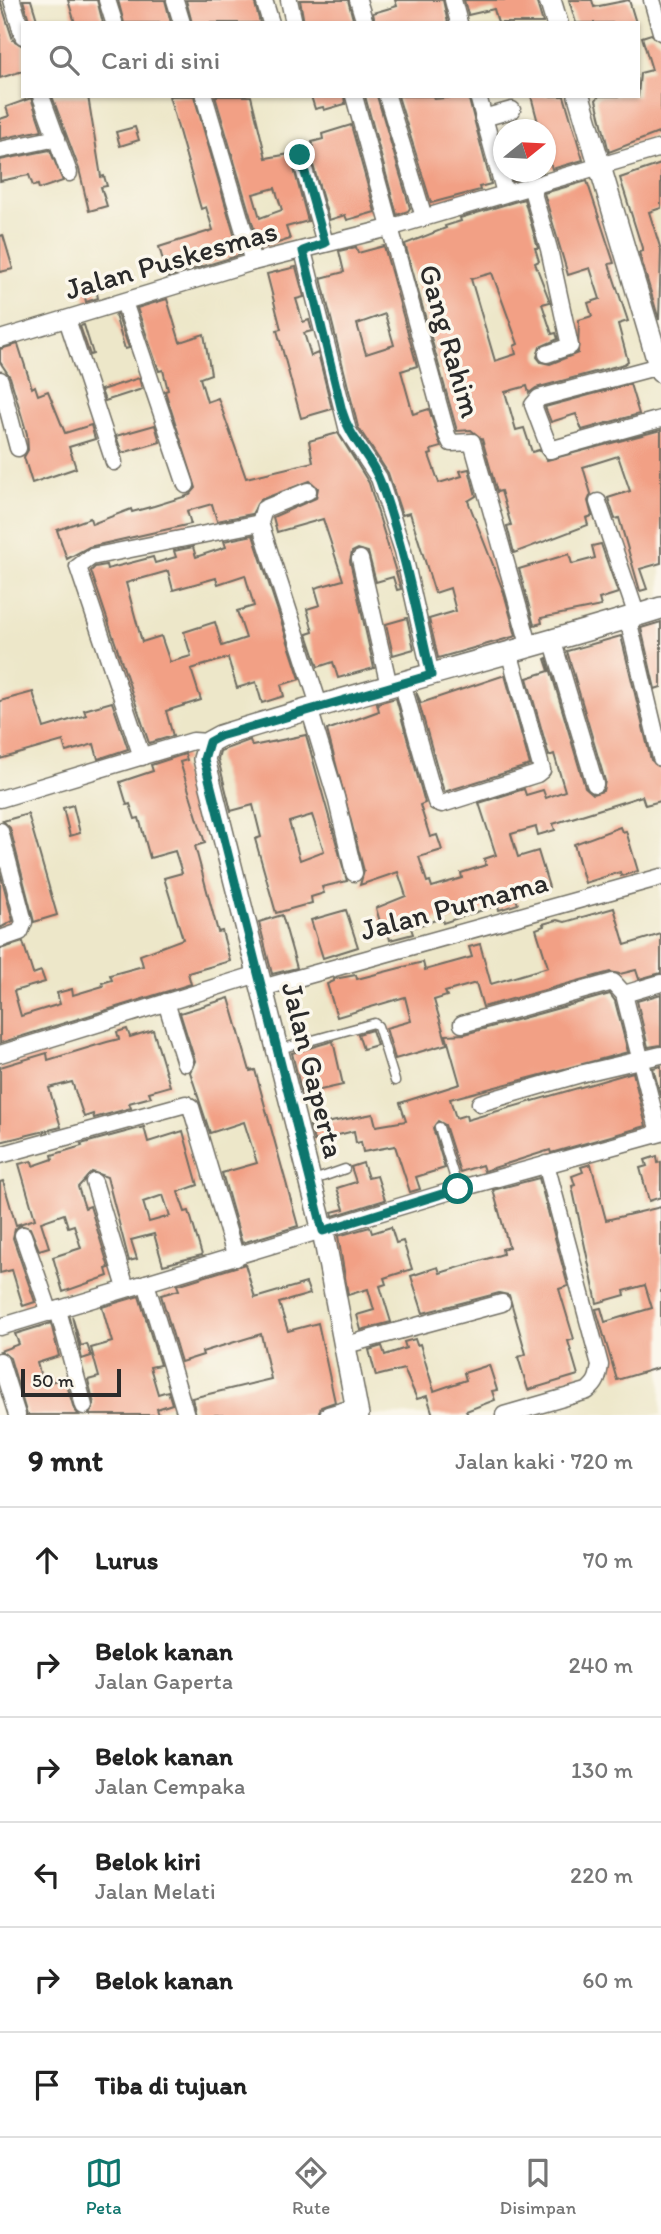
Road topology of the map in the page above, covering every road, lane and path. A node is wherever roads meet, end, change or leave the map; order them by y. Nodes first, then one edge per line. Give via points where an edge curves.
1 (12, 0) edge
2 (107, 0) edge
3 (175, 0) edge
4 (264, 0) edge
5 (289, 0) edge
6 (358, 0) edge
7 (453, 0) edge
8 (550, 0) edge
9 (652, 0) edge
10 (114, 21) edge
11 (180, 21) edge
12 (270, 21) edge
13 (294, 21) edge
14 (364, 21) edge
15 (458, 21) edge
16 (556, 21) edge
17 (21, 29) edge
18 (661, 32) edge
19 (42, 98) edge
20 (205, 98) edge
21 (355, 98) edge
22 (388, 98) edge
23 (478, 98) edge
24 (580, 98) edge
25 (512, 110) dead end
26 (483, 118) junction
27 (57, 138) junction
28 (661, 148) edge
29 (0, 150) edge
30 (300, 155) dead end
31 (600, 165) junction
32 (69, 173) dead end
33 (531, 186) junction
34 (505, 194) junction
35 (424, 218) junction
36 (389, 228) junction
37 (325, 243) junction
38 (303, 251) junction
39 (253, 262) junction
40 (124, 302) junction
41 (68, 319) junction
42 (0, 339) edge
43 (547, 354) dead end
44 (660, 369) edge
45 (0, 380) edge
46 (661, 419) edge
47 (18, 448) dead end
48 (114, 462) dead end
49 (186, 485) dead end
50 (308, 491) dead end
51 (598, 502) dead end
52 (260, 523) junction
53 (360, 559) dead end
54 (661, 608) edge
55 (632, 617) junction
56 (553, 642) junction
57 (520, 651) junction
58 (431, 675) junction
59 (396, 684) junction
60 (314, 706) junction
61 (209, 742) junction
62 (142, 757) junction
63 (661, 758) edge
64 (595, 784) dead end
65 (0, 799) edge
66 (0, 831) edge
67 (354, 873) dead end
68 (661, 877) edge
69 (0, 939) edge
70 (260, 981) junction
71 (661, 983) edge
72 (624, 994) junction
73 (166, 1002) junction
74 (462, 1024) dead end
75 (277, 1050) junction
76 (0, 1054) edge
77 (661, 1055) edge
78 (640, 1060) junction
79 (185, 1063) dead end
80 (396, 1081) dead end
81 (480, 1103) dead end
82 (439, 1127) dead end
83 (660, 1133) edge
84 (0, 1155) edge
85 (546, 1164) junction
86 (345, 1169) dead end
87 (310, 1181) junction
88 (94, 1182) dead end
89 (458, 1189) junction
90 (323, 1231) junction
91 (23, 1235) dead end
92 (236, 1258) junction
93 (146, 1283) junction
94 (126, 1288) junction
95 (502, 1303) dead end
96 (54, 1312) junction
97 (0, 1327) edge
98 (346, 1345) junction
99 (0, 1361) edge
100 (84, 1406) dead end
101 (357, 1411) edge
102 (17, 1415) edge
103 (186, 1415) edge
104 (328, 1415) edge
105 (505, 1415) edge

1 - 17 street
2 - 10 street
3 - 11 street
4 - 12 street
5 - 13 street
6 - 14 street
7 - 15 street
8 - 16 street
9 - 18 street
19 - 27 street
20 - 39 street
21 - 36 street
22 - 35 street
23 - 26 street
24 - 31 street
25 - 26 street
26 - 34 street
27 - 29 street
27 - 32 street
28 - 31 street, Jalan Puskesmas
30 - 37 street
31 - 33 street, Jalan Puskesmas
31 - 44 street
33 - 34 street, Jalan Puskesmas
33 - 43 street via 570,346
34 - 35 street, Jalan Puskesmas
35 - 36 street, Jalan Puskesmas
36 - 37 street, Jalan Puskesmas
36 - 57 street, Gang Rahim via 446,435 451,443 472,442
37 - 38 street, Jalan Puskesmas
38 - 39 street, Jalan Puskesmas
38 - 58 street via 348,432 379,478 403,551
39 - 40 street, Jalan Puskesmas
40 - 41 street, Jalan Puskesmas
40 - 49 street
41 - 42 street, Jalan Puskesmas
41 - 48 street
44 - 46 street via 539,398 533,405 550,450
45 - 47 street
50 - 52 street via 261,510
51 - 55 street
52 - 60 street
52 - 62 street via 91,557 78,567
53 - 59 street
54 - 55 street
55 - 56 street
55 - 63 street
56 - 57 street
56 - 64 street
57 - 58 street
57 - 59 street via 542,770 442,804 436,802
58 - 59 street
59 - 60 street
60 - 61 street
60 - 67 street
61 - 62 street via 193,741
61 - 70 street, Jalan Gaperta via 204,759
62 - 65 street
66 - 69 street via 24,922 20,932
68 - 70 street, Jalan Purnama
70 - 73 street, Jalan Purnama
70 - 75 street, Jalan Gaperta
71 - 72 street
72 - 74 street via 613,982
72 - 78 street
73 - 76 street, Jalan Purnama
73 - 79 street
75 - 80 lane via 374,1023
75 - 87 street, Jalan Gaperta
77 - 78 street
78 - 81 street
78 - 83 street
82 - 89 lane
83 - 85 street
84 - 92 street via 186,1104 191,1107
85 - 89 street
85 - 105 street via 599,1376 587,1391
86 - 87 lane
87 - 90 street, Jalan Gaperta
88 - 94 street
89 - 90 street
90 - 92 street
90 - 98 street, Jalan Gaperta
91 - 96 street
92 - 93 street
93 - 94 street
93 - 103 street
94 - 96 street
95 - 98 street
96 - 97 street
96 - 100 street
98 - 101 street, Jalan Gaperta
99 - 102 street
101 - 104 street

